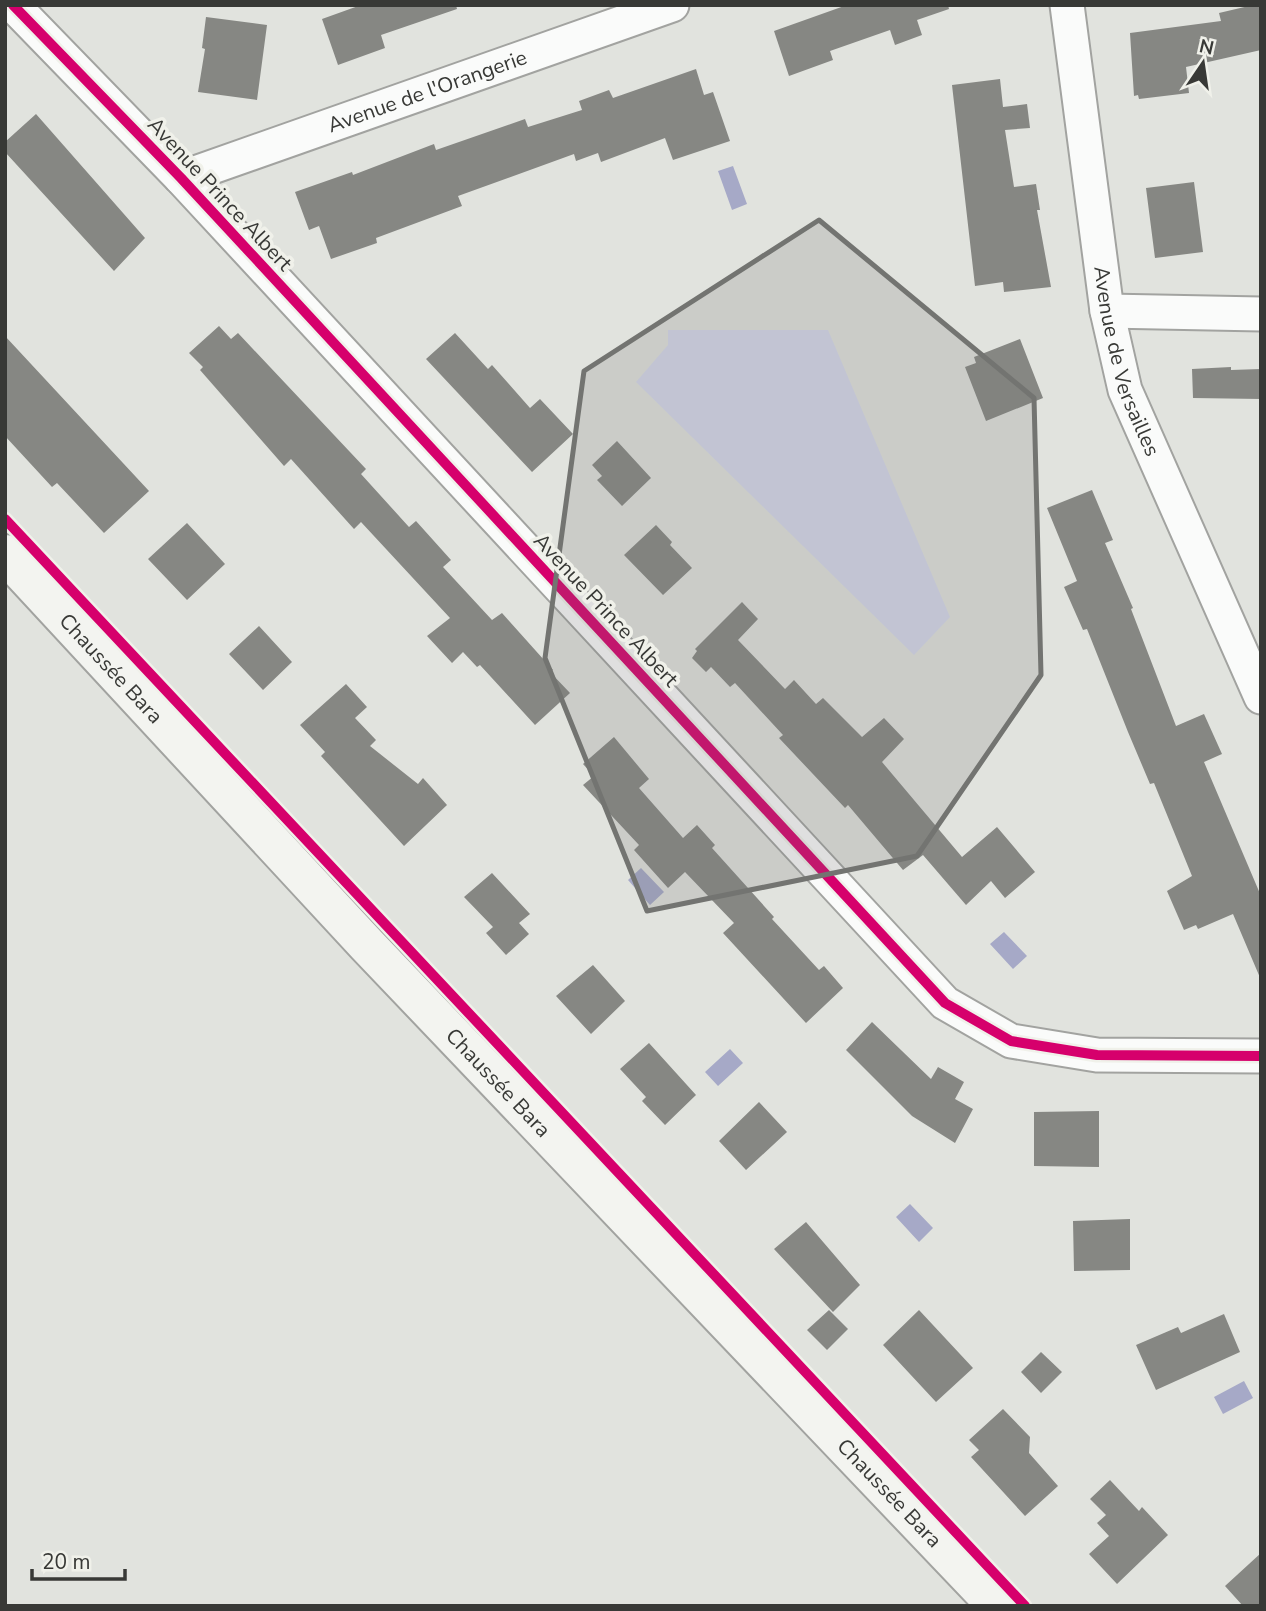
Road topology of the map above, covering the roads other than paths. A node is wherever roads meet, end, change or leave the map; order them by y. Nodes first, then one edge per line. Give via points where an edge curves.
1 (13, 5) edge
2 (672, 5) edge
3 (1067, 5) edge
4 (181, 178) junction
5 (1107, 311) junction
6 (1261, 314) edge
7 (5, 554) edge
8 (1261, 697) edge
9 (1261, 1056) edge
10 (997, 1606) edge

1 - 4 street, Avenue Prince Albert
2 - 4 street, Avenue de l'Orangerie
3 - 5 street, Avenue de Versailles
4 - 9 street, Avenue Prince Albert via 945,1003 1011,1041 1097,1055
5 - 6 street
5 - 8 street, Avenue de Versailles via 1125,390
7 - 10 main road, Chaussée Bara via 367,946

